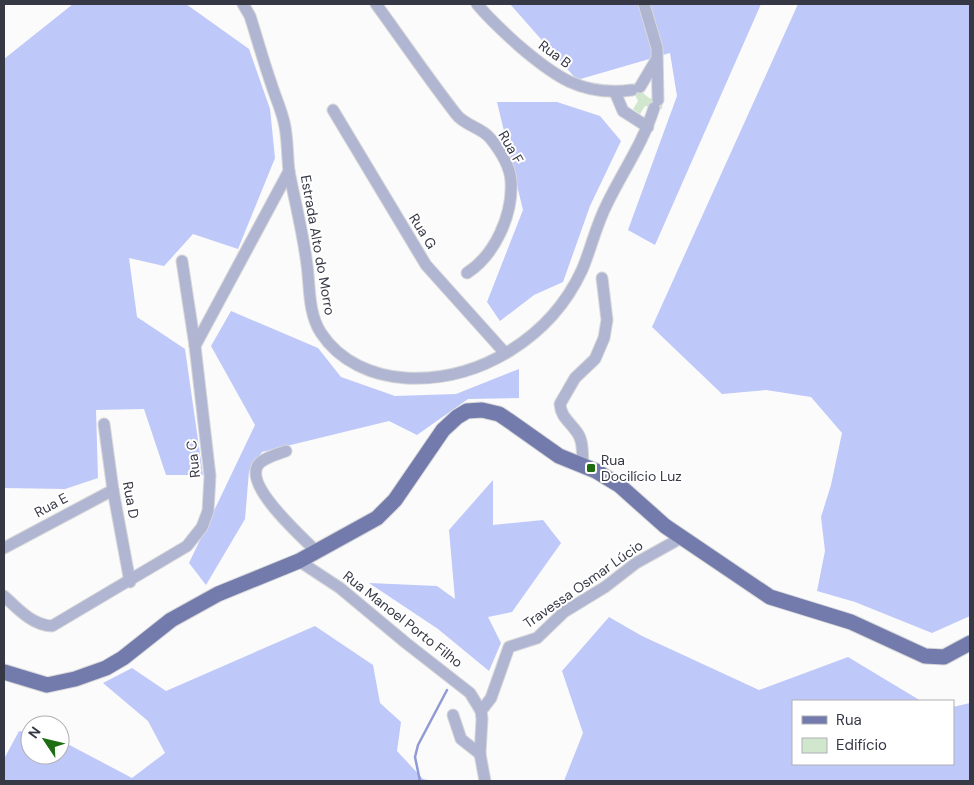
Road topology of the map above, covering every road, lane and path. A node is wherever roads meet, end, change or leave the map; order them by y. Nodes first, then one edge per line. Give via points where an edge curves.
1 (243, 4) edge
2 (376, 4) edge
3 (477, 4) edge
4 (644, 4) edge
5 (656, 60) junction
6 (615, 92) junction
7 (333, 110) dead end
8 (648, 127) junction
9 (289, 171) junction
10 (182, 261) dead end
11 (467, 273) dead end
12 (602, 278) dead end
13 (195, 346) junction
14 (505, 353) junction
15 (104, 424) dead end
16 (286, 451) dead end
17 (583, 466) junction
18 (113, 490) junction
19 (681, 538) junction
20 (4, 548) edge
21 (316, 551) junction
22 (299, 561) junction
23 (130, 582) junction
24 (4, 596) edge
25 (970, 643) edge
26 (4, 672) edge
27 (481, 711) junction
28 (453, 714) dead end
29 (480, 754) junction
30 (485, 781) edge

1 - 9 street, Estrada Alto do Morro via 252,20 285,122
2 - 11 street, Rua F via 458,116 486,134 507,166 511,192 501,229 488,255
3 - 6 street, Rua B via 497,27 544,67 585,88
4 - 5 street, Estrada Alto do Morro via 656,48
5 - 6 street, Rua B via 636,88
5 - 8 street, Estrada Alto do Morro via 656,104
6 - 8 street via 623,112
7 - 14 street, Rua G via 426,265
8 - 14 street, Estrada Alto do Morro via 608,201 582,270 573,285 537,332
9 - 13 street
9 - 14 street, Estrada Alto do Morro via 316,321 321,333 340,354 364,369 384,375 416,378 469,370
10 - 13 street, Rua C
12 - 17 street via 607,320 604,338 595,359 575,378 560,404 565,418 580,439
13 - 23 street, Rua C via 210,476 208,511 202,527 187,546
15 - 18 street, Rua D
16 - 21 street via 261,462 256,467 256,480 277,510
17 - 19 main road via 619,485
17 - 21 main road via 559,456 499,414 482,410 467,412 457,416 443,430 383,514
18 - 20 street, Rua E
18 - 23 street, Rua D
19 - 25 main road via 770,597 850,622 919,654 931,658 944,656
19 - 27 street, Travessa Osmar Lúcio via 636,563 564,612 537,638 509,647 490,698
21 - 22 main road
22 - 26 main road via 204,601 171,620 116,663 95,673 47,685
22 - 27 street, Rua Manoel Porto Filho via 340,588 470,692
23 - 24 street, Rua C via 52,626 42,626
27 - 29 street
28 - 29 street via 461,739
29 - 30 street

